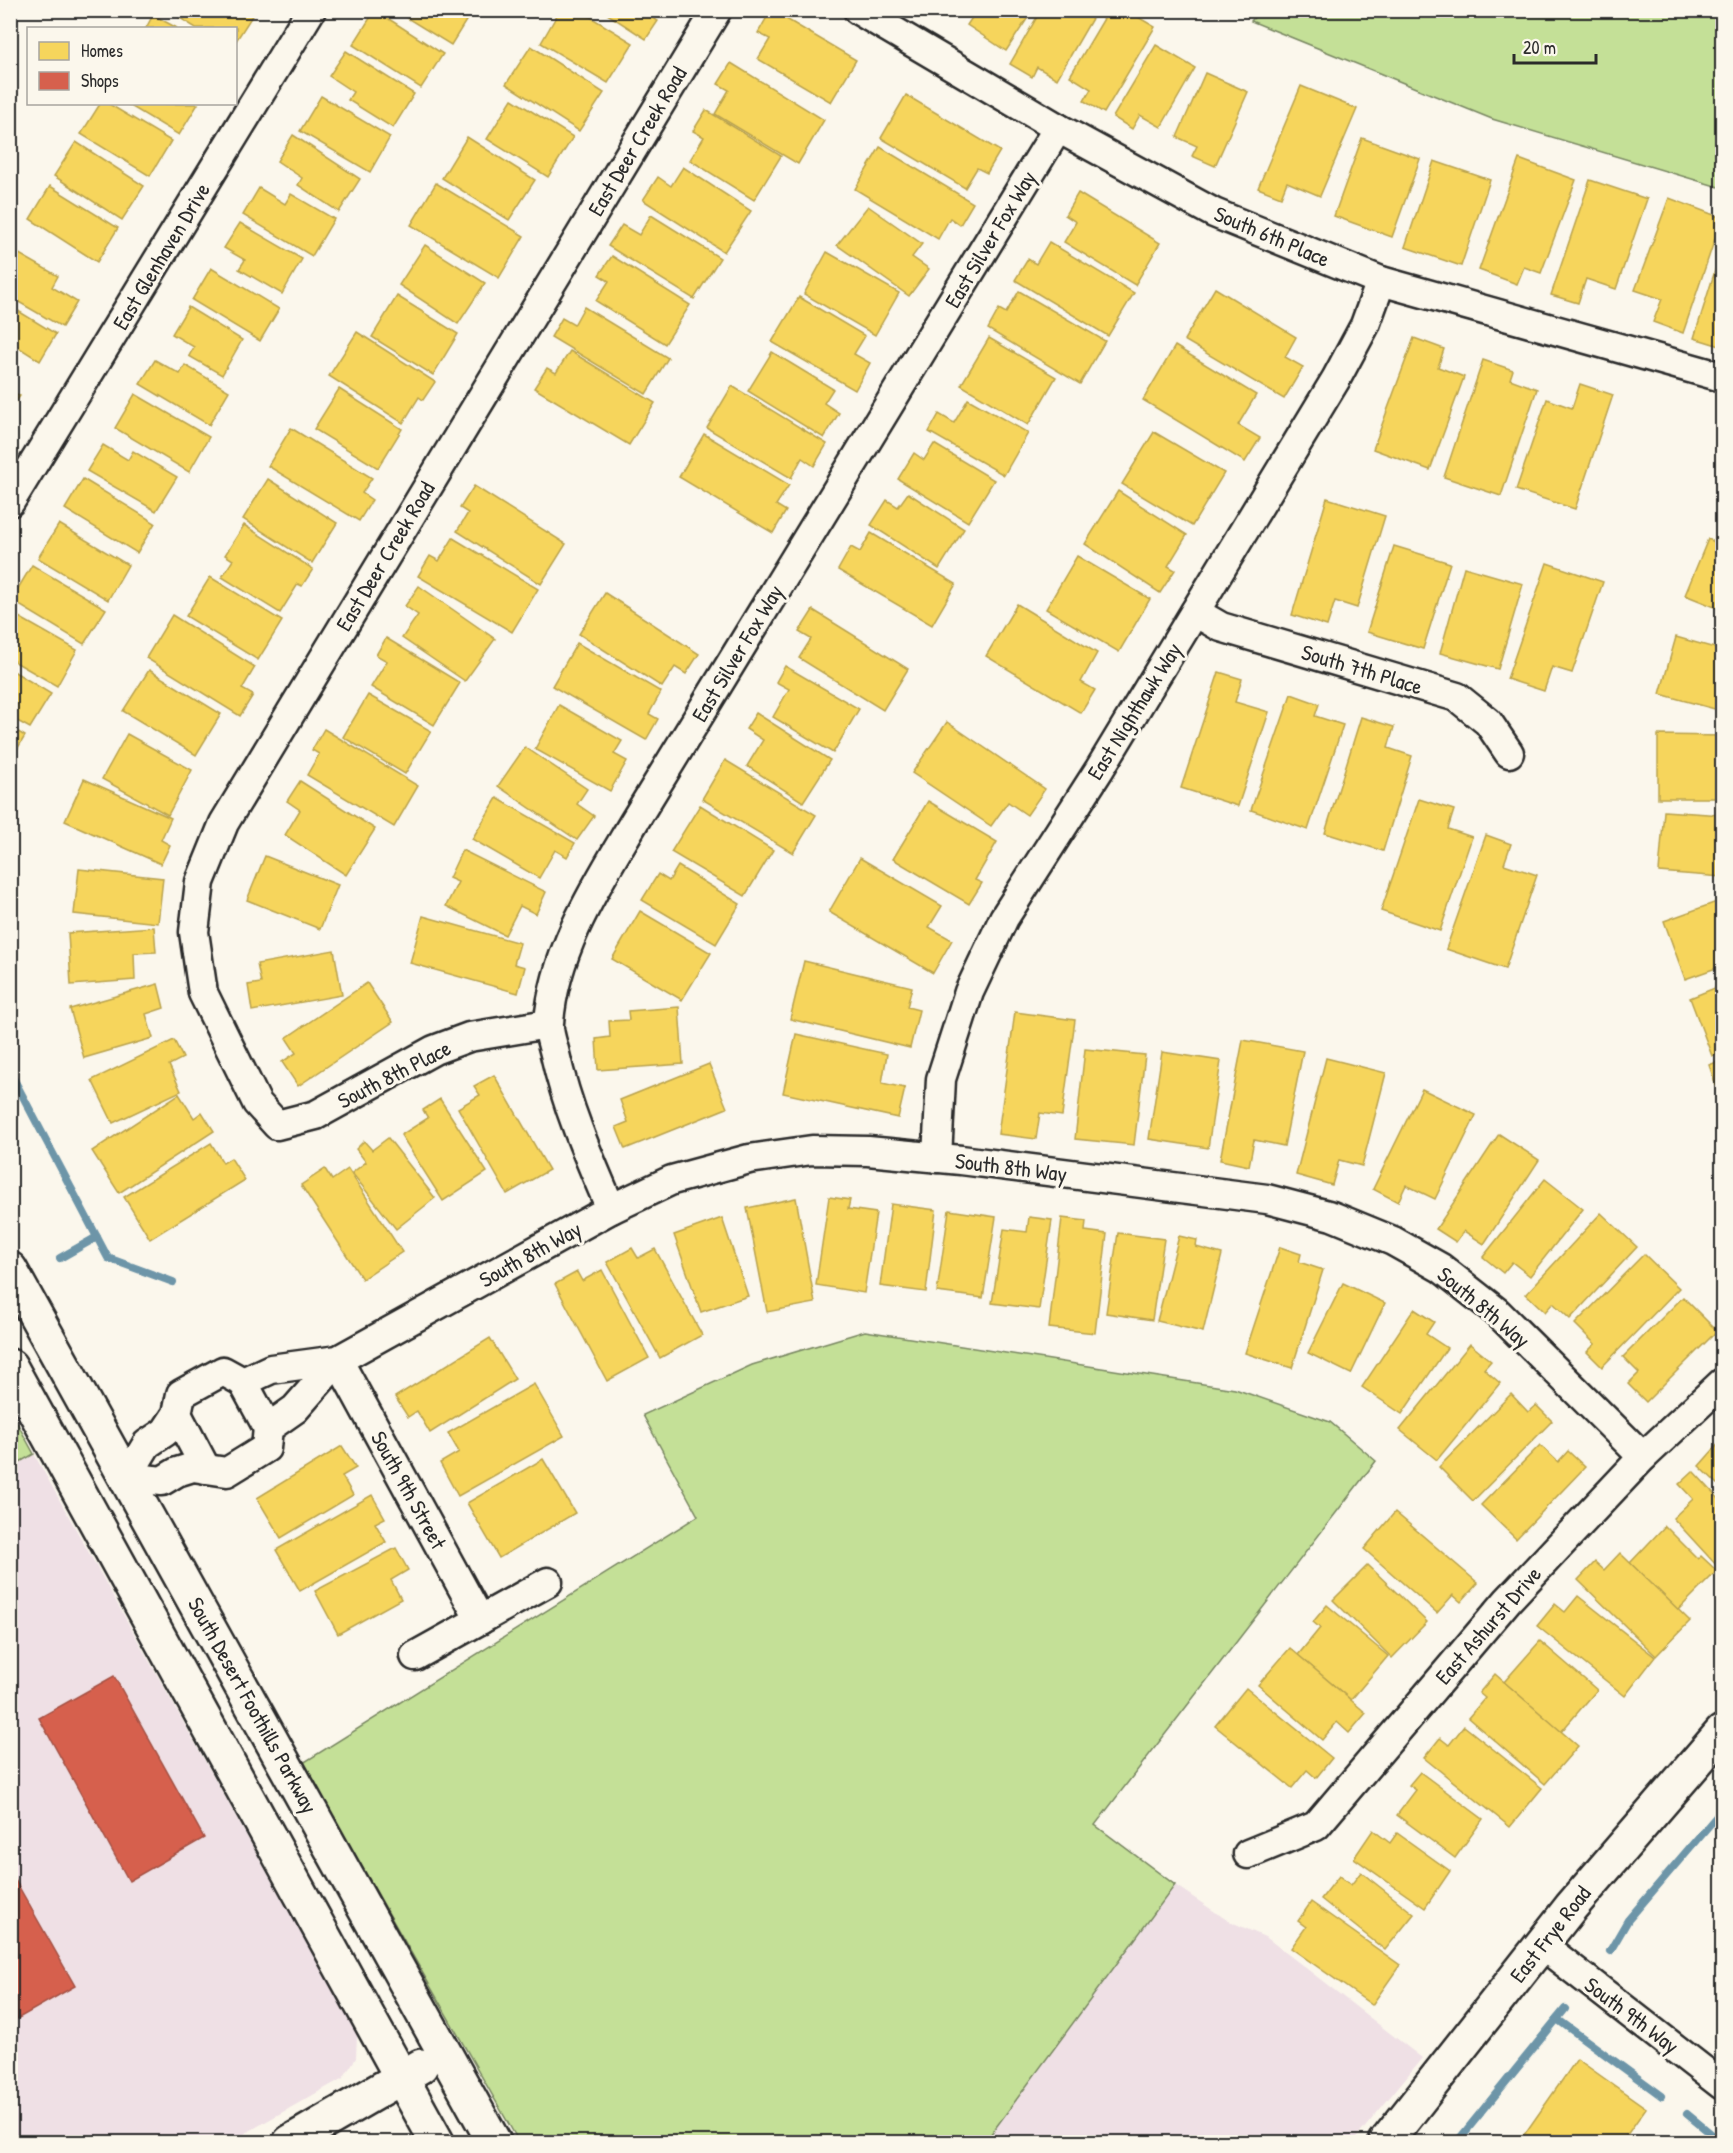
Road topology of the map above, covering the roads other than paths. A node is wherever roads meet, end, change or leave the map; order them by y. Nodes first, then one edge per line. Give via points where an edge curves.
1 (311, 10) edge
2 (717, 10) edge
3 (858, 10) edge
4 (1058, 128) junction
5 (1381, 281) junction
6 (1722, 377) edge
7 (10, 502) edge
8 (1195, 612) junction
9 (1509, 753) dead end
10 (548, 1024) junction
11 (277, 1125) joint
12 (937, 1158) junction
13 (611, 1209) junction
14 (10, 1269) edge
15 (338, 1360) junction
16 (10, 1366) edge
17 (243, 1382) junction
18 (1722, 1383) edge
19 (177, 1414) junction
20 (268, 1428) junction
21 (1643, 1457) junction
22 (206, 1469) junction
23 (127, 1477) junction
24 (548, 1582) dead end
25 (480, 1620) junction
26 (415, 1656) dead end
27 (1722, 1732) edge
28 (1248, 1854) dead end
29 (1542, 1945) junction
30 (444, 2053) junction
31 (403, 2076) junction
32 (1722, 2085) edge
33 (290, 2142) edge
34 (437, 2142) edge
35 (494, 2142) edge
36 (1386, 2142) edge

1 - 7 street, East Glenhaven Drive
2 - 11 street, East Deer Creek Road via 224,823 200,882 194,932 203,993 257,1102
3 - 4 street, South 6th Place
4 - 5 street, South 6th Place via 1214,213
4 - 10 street, East Silver Fox Way via 599,882 563,958
5 - 6 street, South 6th Place
5 - 8 street, East Nighthawk Way via 1365,325 1336,379
8 - 9 street, South 7th Place via 1221,627 1456,697 1488,722
8 - 12 street, East Nighthawk Way via 1004,918 974,981 941,1079
10 - 11 street, South 8th Place via 499,1030 443,1047 316,1115
10 - 13 street, East Silver Fox Way via 579,1135
12 - 13 street, South 8th Way via 812,1150 750,1159 672,1180
12 - 21 street, South 8th Way via 1267,1199 1332,1216 1393,1241 1441,1268 1497,1312
13 - 15 street, South 8th Way
14 - 23 street, South Desert Foothills Parkway
15 - 17 street, South 8th Way via 271,1370
15 - 20 street, South 8th Way via 295,1409
15 - 25 street, South 9th Street
16 - 31 street
17 - 19 street via 223,1371 181,1394
17 - 20 street
18 - 21 street, East Ashurst Drive
19 - 22 street
19 - 23 street via 165,1432 147,1444
20 - 22 street via 266,1448 227,1472
21 - 28 street, East Ashurst Drive via 1508,1600 1316,1826
22 - 23 street via 193,1467 162,1481
23 - 30 street, South Desert Foothills Parkway
24 - 25 street
25 - 26 street
27 - 29 street, East Frye Road via 1619,1849
29 - 32 street, South 9th Way
29 - 36 street, East Frye Road
30 - 31 street
30 - 35 street, South Desert Foothills Parkway
31 - 33 street
31 - 34 street

